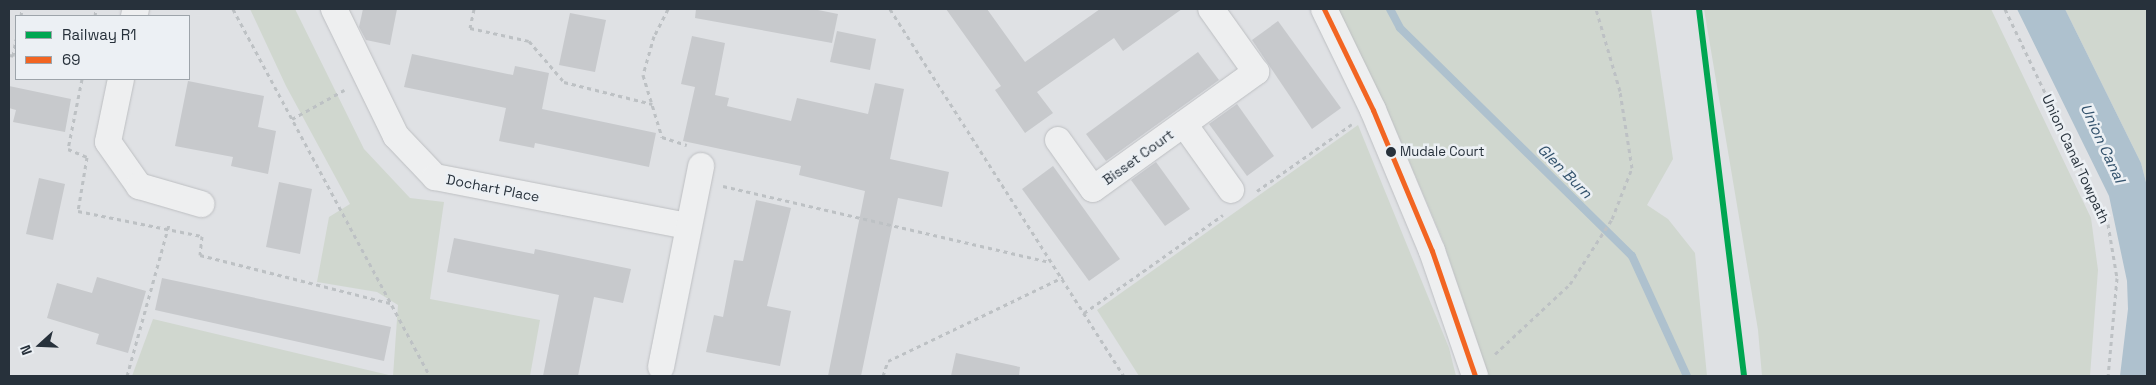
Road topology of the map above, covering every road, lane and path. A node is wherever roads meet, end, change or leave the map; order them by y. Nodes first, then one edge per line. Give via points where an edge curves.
1 (233, 9) edge
2 (334, 9) edge
3 (474, 9) edge
4 (668, 9) edge
5 (890, 9) edge
6 (1211, 9) edge
7 (1324, 9) edge
8 (1596, 9) edge
9 (2005, 9) edge
10 (367, 78) junction
11 (121, 80) edge
12 (652, 104) junction
13 (292, 119) junction
14 (1184, 124) junction
15 (1058, 140) dead end
16 (699, 173) junction
17 (1231, 190) dead end
18 (189, 201) joint
19 (687, 226) junction
20 (1051, 262) junction
21 (1063, 277) junction
22 (661, 367) dead end
23 (1475, 375) edge
24 (127, 376) edge
25 (430, 376) edge
26 (883, 376) edge
27 (1124, 376) edge
28 (2108, 376) edge

1 - 13 path
2 - 10 street, Dochart Place
3 - 12 path via 470,28 529,41 564,82
4 - 12 path via 654,36 643,75
5 - 20 path
6 - 14 street, Bisset Court via 1256,72
7 - 23 street via 1373,110 1432,251
8 - 23 path via 1620,91 1632,168 1612,219 1570,284
9 - 28 path, Union Canal Towpath via 2108,224 2117,278
10 - 13 path
10 - 19 street, Dochart Place via 396,136 435,177
11 - 18 street via 108,142 139,186
12 - 16 path via 662,137 704,151
13 - 25 path
14 - 15 street, Bisset Court via 1093,190
14 - 17 street, Bisset Court
16 - 19 street
16 - 20 path
18 - 24 path
19 - 22 street
20 - 21 path
21 - 26 path via 888,361
21 - 27 path

